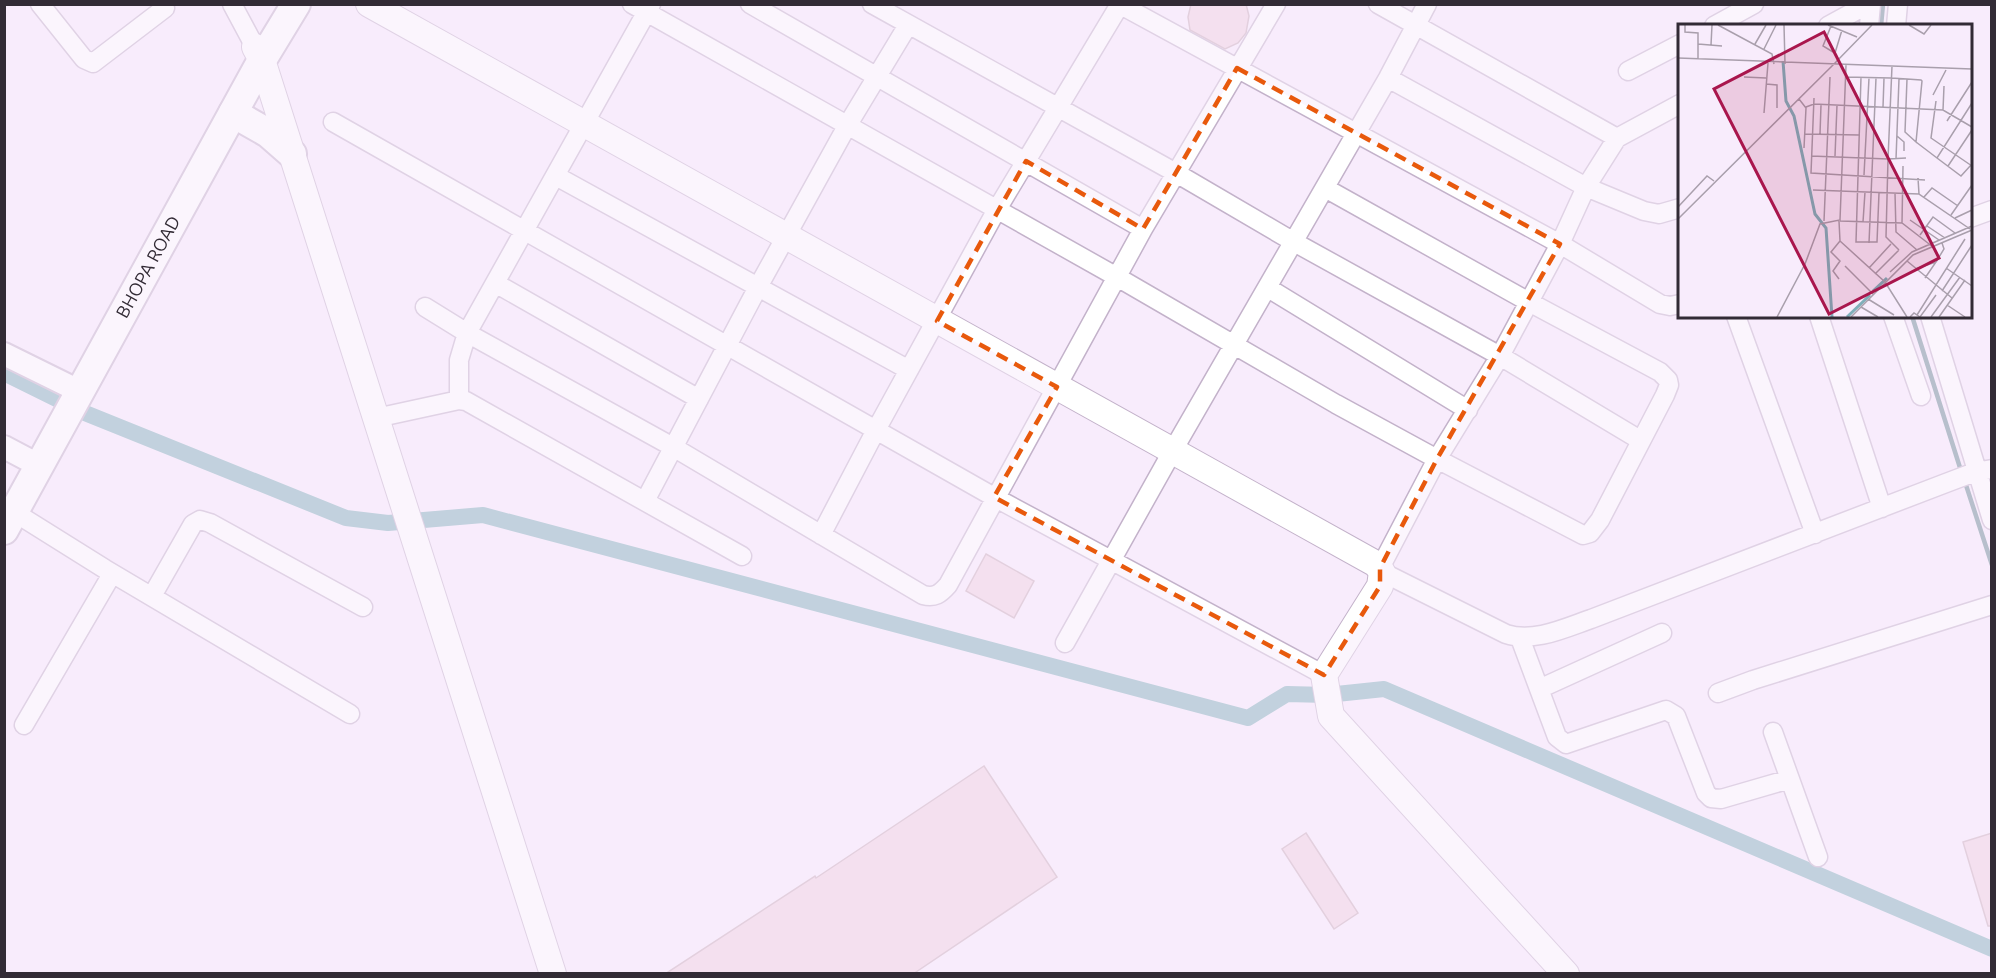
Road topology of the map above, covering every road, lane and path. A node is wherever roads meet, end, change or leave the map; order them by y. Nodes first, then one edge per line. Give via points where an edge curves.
1 (40, 4) edge
2 (232, 4) edge
3 (282, 4) edge
4 (296, 4) edge
5 (750, 4) edge
6 (872, 4) edge
7 (1276, 4) edge
8 (1378, 4) edge
9 (1427, 4) edge
10 (1870, 4) edge
11 (1898, 4) edge
12 (1118, 5) edge
13 (166, 6) edge
14 (644, 7) edge
15 (382, 8) edge
16 (1748, 11) edge
17 (1719, 24) edge
18 (1832, 24) edge
19 (1869, 24) edge
20 (1896, 24) edge
21 (908, 25) junction
22 (1416, 25) junction
23 (1678, 45) edge
24 (258, 53) junction
25 (1237, 68) junction
26 (1628, 71) dead end
27 (877, 76) junction
28 (1388, 78) junction
29 (1678, 105) edge
30 (1058, 109) junction
31 (232, 113) junction
32 (333, 122) dead end
33 (585, 125) junction
34 (847, 126) junction
35 (1356, 133) junction
36 (1617, 138) junction
37 (292, 154) junction
38 (1026, 161) junction
39 (1176, 173) junction
40 (556, 176) junction
41 (1586, 187) junction
42 (1325, 188) junction
43 (1991, 206) edge
44 (1678, 209) edge
45 (996, 211) junction
46 (1972, 217) edge
47 (1143, 229) junction
48 (525, 231) junction
49 (787, 237) junction
50 (1294, 243) junction
51 (1560, 244) junction
52 (1117, 277) junction
53 (495, 283) junction
54 (758, 287) junction
55 (1268, 288) junction
56 (1528, 302) junction
57 (1678, 304) edge
58 (425, 307) dead end
59 (1737, 318) edge
60 (1820, 318) edge
61 (1894, 318) edge
62 (1931, 318) edge
63 (937, 321) junction
64 (467, 333) junction
65 (1235, 345) junction
66 (727, 346) junction
67 (4, 354) edge
68 (1500, 356) junction
69 (909, 370) junction
70 (1057, 387) junction
71 (1920, 396) dead end
72 (699, 399) junction
73 (459, 400) junction
74 (69, 401) junction
75 (1468, 410) junction
76 (376, 418) junction
77 (876, 430) junction
78 (1640, 440) junction
79 (673, 447) junction
80 (1172, 452) junction
81 (24, 458) edge
82 (1437, 459) junction
83 (1983, 471) edge
84 (994, 497) junction
85 (645, 501) junction
86 (1882, 508) junction
87 (8, 514) edge
88 (1992, 520) edge
89 (1815, 534) junction
90 (821, 535) junction
91 (742, 556) dead end
92 (1111, 561) junction
93 (1381, 570) junction
94 (112, 574) junction
95 (152, 596) junction
96 (1991, 605) edge
97 (363, 607) dead end
98 (1662, 633) dead end
99 (1520, 638) junction
100 (1065, 643) dead end
101 (1324, 675) junction
102 (1539, 689) junction
103 (1718, 693) dead end
104 (350, 714) dead end
105 (24, 725) dead end
106 (1773, 732) dead end
107 (1790, 779) junction
108 (1818, 857) dead end
109 (553, 974) edge
110 (1566, 974) edge

1 - 13 street via 84,59 93,63
2 - 24 street
3 - 24 main road, BHOPA ROAD
4 - 24 main road, BHOPA ROAD
5 - 27 street
6 - 21 street
7 - 25 street
8 - 22 street
9 - 22 street
10 - 18 street
10 - 19 street
11 - 20 street
12 - 25 street
12 - 30 street
14 - 33 street
14 - 34 street
15 - 33 main road
16 - 17 street
21 - 27 street
21 - 30 street
22 - 28 street
22 - 36 street
23 - 26 street
24 - 31 main road, BHOPA ROAD
24 - 37 main road
24 - 74 main road, BHOPA ROAD
25 - 35 street
25 - 39 street
27 - 34 street
27 - 38 street
28 - 35 street
28 - 41 street
29 - 36 street
30 - 38 street
30 - 39 street
31 - 37 main road via 268,133
31 - 74 main road, BHOPA ROAD
32 - 48 street
33 - 40 street
33 - 49 main road
34 - 45 street
34 - 49 street
35 - 42 street
35 - 51 street
36 - 41 street
37 - 76 main road
38 - 45 street
38 - 47 street
39 - 47 street
39 - 50 street
40 - 48 street
40 - 54 street
41 - 44 street via 1644,211 1659,214
41 - 51 street
42 - 50 street
42 - 56 street
43 - 46 street
45 - 52 street
45 - 63 street
47 - 52 street
48 - 53 street
48 - 66 street
49 - 54 street
49 - 63 main road
50 - 55 street
50 - 68 street
51 - 56 street
51 - 57 street via 1660,304
52 - 65 street
52 - 70 street
53 - 64 street
53 - 72 street
54 - 66 street
54 - 69 street
55 - 65 street
55 - 75 street
56 - 68 street
56 - 78 street via 1660,372 1668,380 1669,385
58 - 64 street
59 - 89 street
60 - 86 street
61 - 71 street
62 - 83 street
63 - 69 street
63 - 70 main road
64 - 73 street via 459,360
64 - 79 street
65 - 80 street
65 - 82 street
66 - 72 street
66 - 77 street
67 - 74 street
68 - 75 street
68 - 78 street
69 - 77 street
70 - 80 main road
70 - 84 street
72 - 79 street
73 - 76 street
73 - 85 street
74 - 81 main road, BHOPA ROAD
75 - 82 street
76 - 109 main road
77 - 84 street
77 - 90 street
78 - 82 street via 1600,520 1587,535
79 - 85 street
79 - 90 street
80 - 92 street
80 - 93 main road
81 - 87 main road, BHOPA ROAD
82 - 93 street
83 - 86 street
83 - 88 street
84 - 90 street via 948,585 934,597 923,595
84 - 92 street
85 - 91 street
86 - 89 street
87 - 94 street
89 - 99 street via 1591,619
92 - 100 street
92 - 101 street
93 - 99 street
93 - 101 main road via 1380,586
94 - 95 street
94 - 105 street
95 - 97 street via 193,524 200,520
95 - 104 street
96 - 103 street
98 - 102 street
99 - 102 street
101 - 110 main road via 1331,716
102 - 107 street via 1557,737 1566,744 1662,710 1670,711 1676,716 1706,793 1712,798 1721,799
106 - 107 street
107 - 108 street

